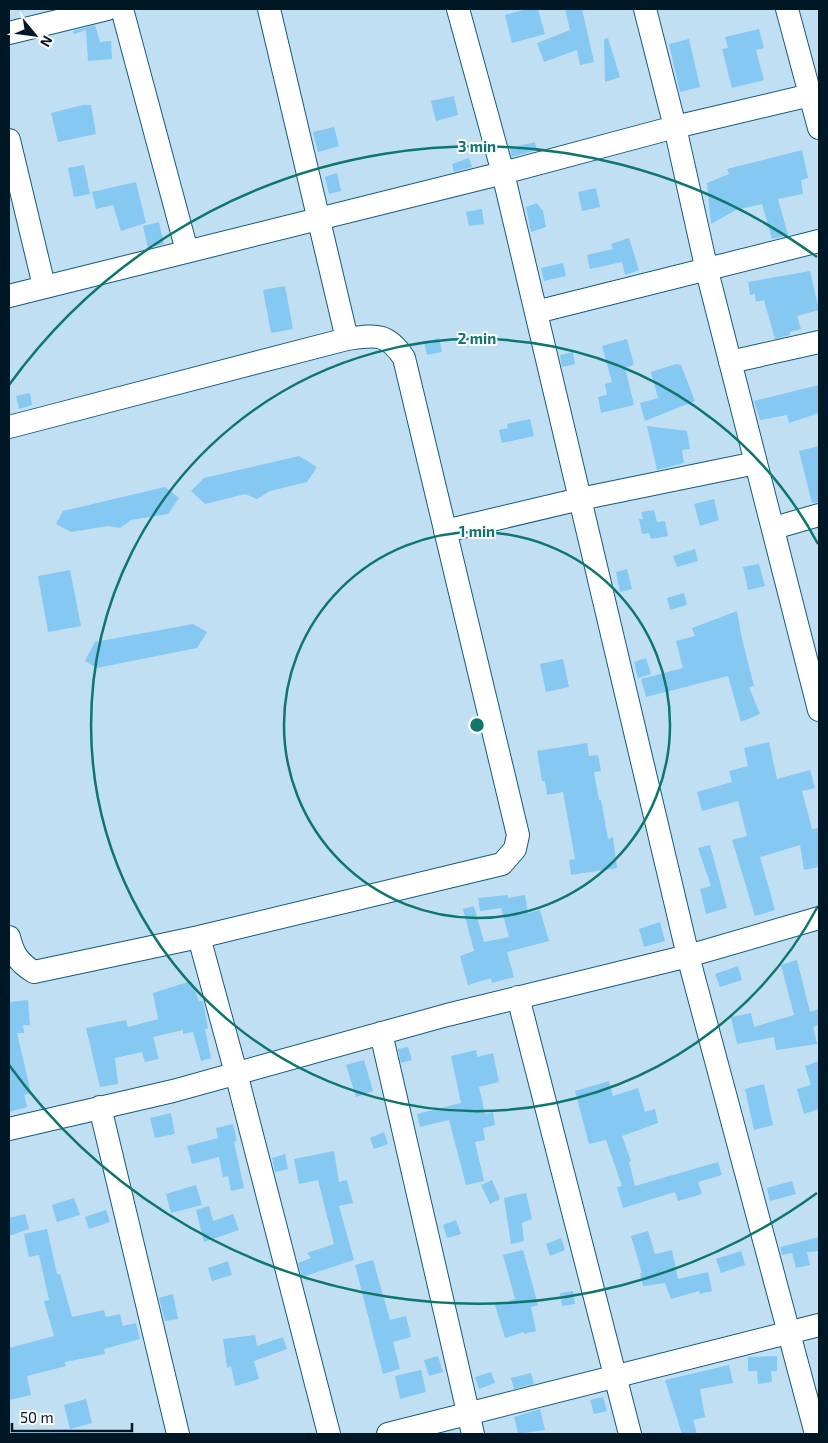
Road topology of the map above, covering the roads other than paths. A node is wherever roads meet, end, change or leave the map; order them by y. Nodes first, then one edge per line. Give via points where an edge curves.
1 (107, 9) edge
2 (122, 9) edge
3 (269, 9) edge
4 (458, 9) edge
5 (645, 9) edge
6 (787, 9) edge
7 (9, 33) edge
8 (815, 94) edge
9 (675, 127) junction
10 (819, 128) edge
11 (9, 140) edge
12 (503, 173) junction
13 (320, 218) junction
14 (819, 241) edge
15 (187, 251) junction
16 (707, 271) junction
17 (44, 286) junction
18 (9, 296) edge
19 (536, 312) junction
20 (347, 339) junction
21 (819, 342) edge
22 (730, 362) junction
23 (9, 427) edge
24 (756, 463) junction
25 (580, 499) junction
26 (819, 515) edge
27 (774, 528) junction
28 (446, 531) junction
29 (819, 710) edge
30 (819, 918) edge
31 (199, 937) junction
32 (9, 938) edge
33 (688, 956) junction
34 (518, 996) junction
35 (381, 1033) junction
36 (236, 1073) junction
37 (100, 1107) junction
38 (9, 1129) edge
39 (819, 1325) edge
40 (789, 1333) junction
41 (616, 1376) junction
42 (471, 1424) edge
43 (178, 1434) edge
44 (329, 1434) edge
45 (388, 1434) edge
46 (630, 1434) edge
47 (816, 1434) edge

1 - 7 street
2 - 15 street
3 - 13 street
4 - 12 street
5 - 9 street
6 - 8 street
8 - 9 street
8 - 10 street
9 - 12 street
9 - 16 street
11 - 17 street
12 - 13 street
12 - 19 street
13 - 15 street
13 - 20 street
14 - 16 street
15 - 17 street
16 - 19 street
16 - 22 street
17 - 18 street
19 - 25 street
20 - 23 street
20 - 28 street via 376,335 394,343 404,358
21 - 22 street
22 - 24 street
24 - 25 street
24 - 27 street
25 - 28 street
25 - 33 street
26 - 27 street
27 - 29 street
28 - 31 street via 518,836 515,849 502,864
30 - 33 street
31 - 32 street via 34,972 12,952
31 - 36 street
33 - 34 street
33 - 40 street
34 - 35 street
34 - 41 street
35 - 36 street
35 - 42 street
36 - 37 street
36 - 44 street
37 - 38 street via 58,1120
37 - 43 street
39 - 40 street
40 - 41 street
40 - 47 street
41 - 42 street
41 - 46 street
42 - 45 street

